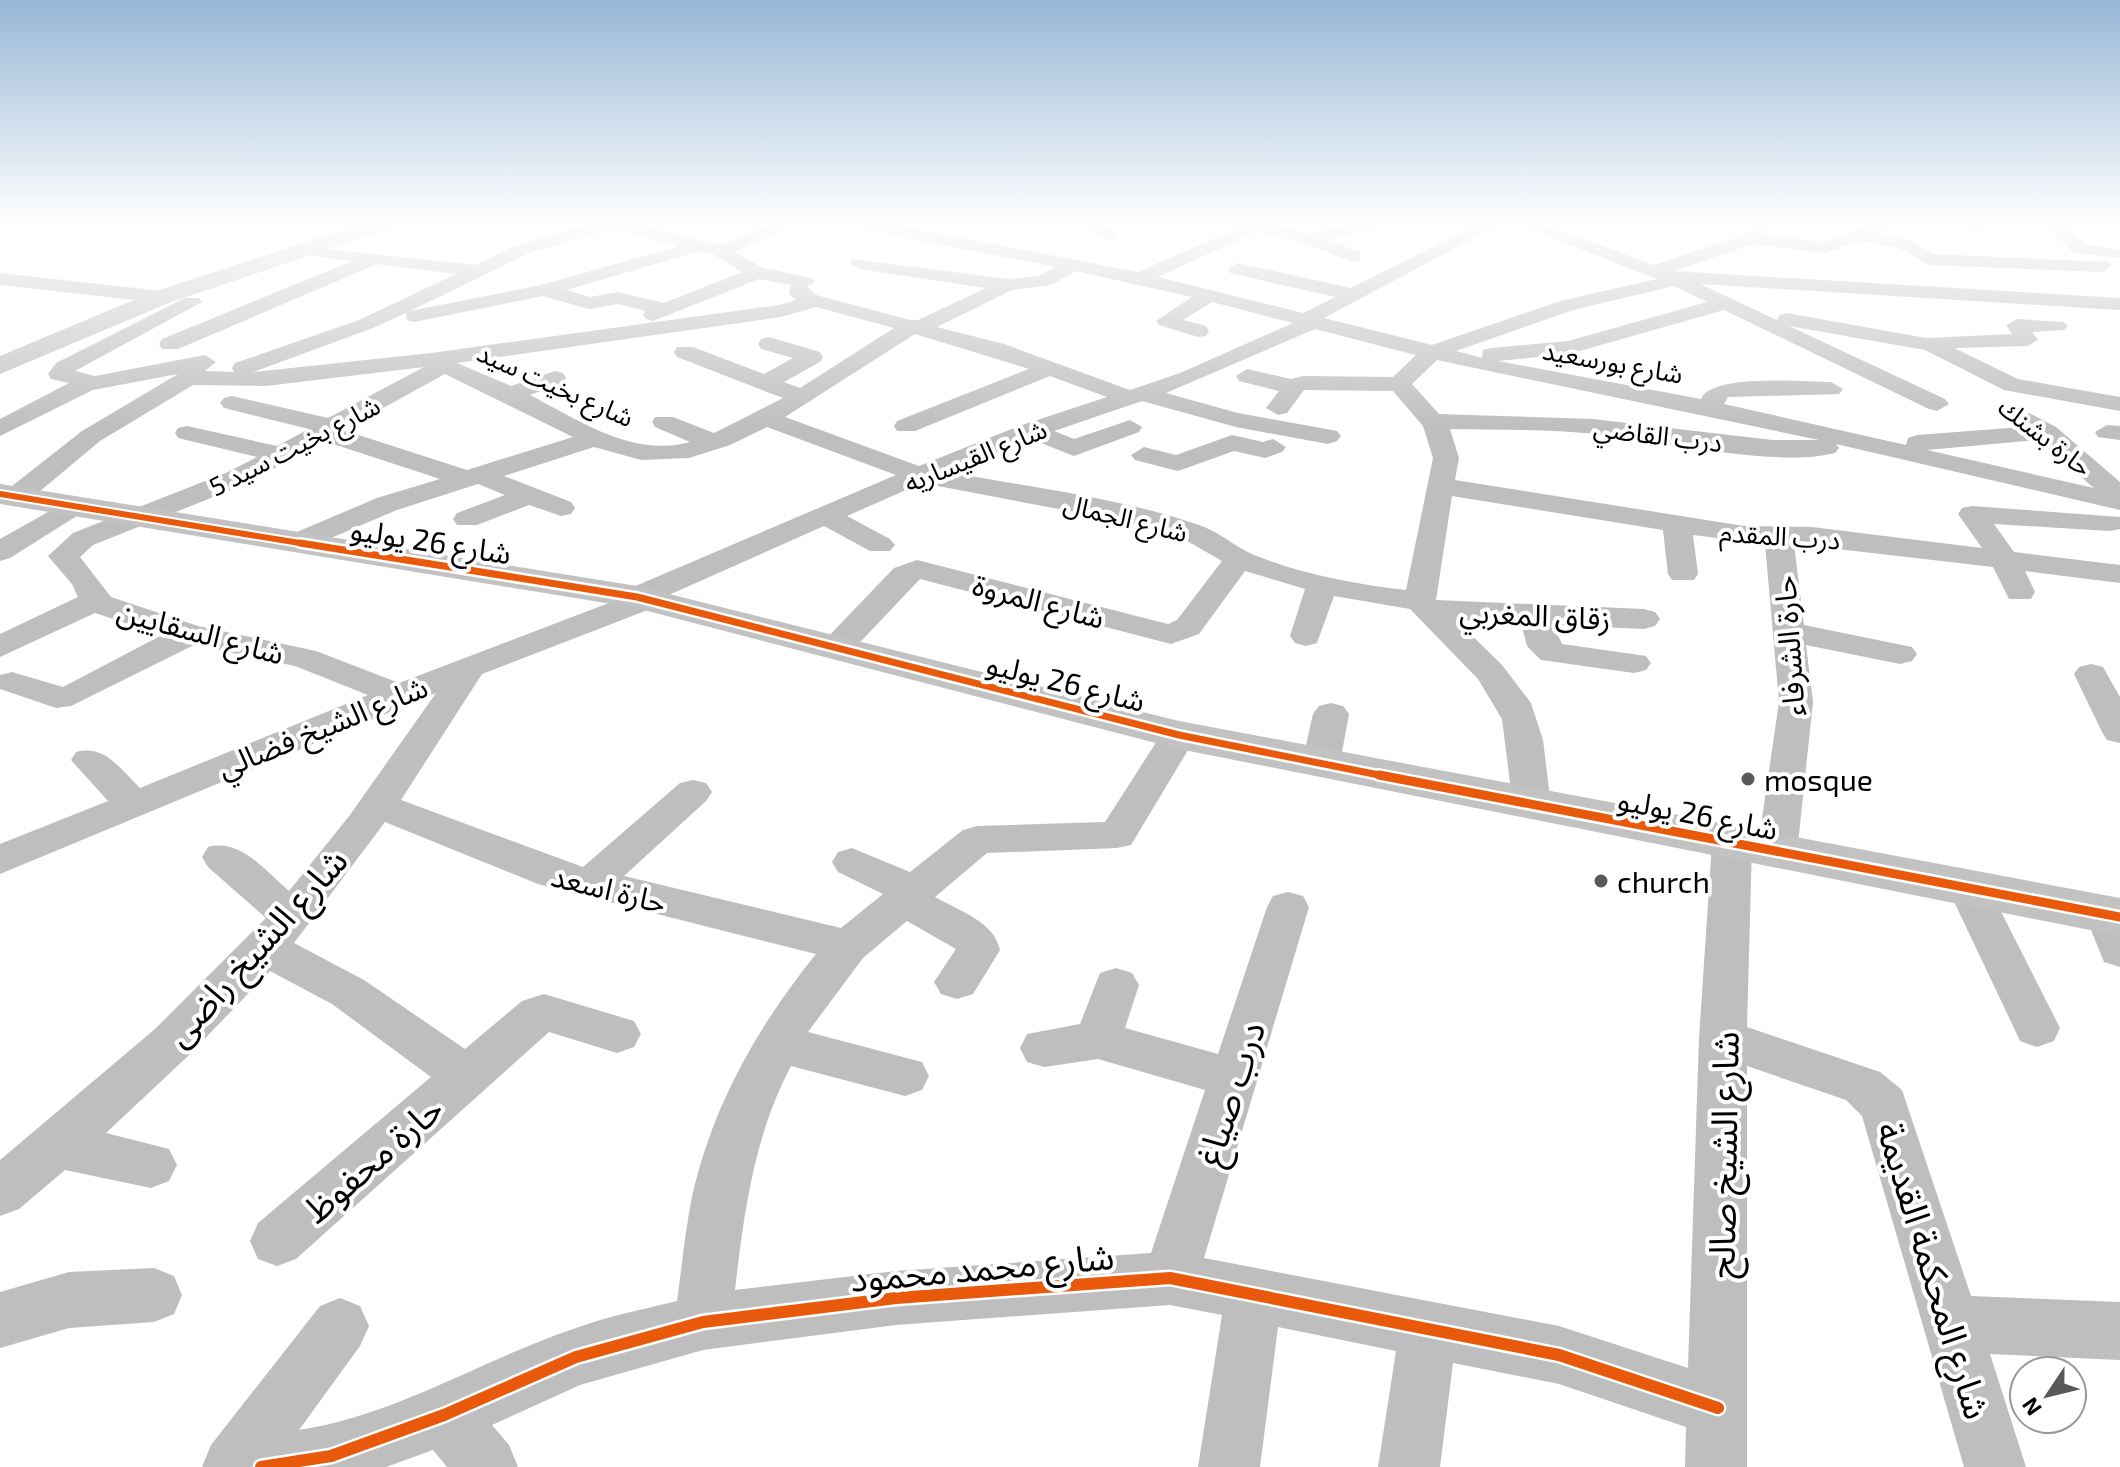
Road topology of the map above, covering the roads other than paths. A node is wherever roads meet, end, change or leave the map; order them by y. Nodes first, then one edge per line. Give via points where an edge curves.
1 (113, 292) edge
2 (176, 292) edge
3 (293, 292) edge
4 (434, 292) edge
5 (534, 292) edge
6 (553, 292) edge
7 (706, 292) edge
8 (806, 292) edge
9 (828, 292) edge
10 (991, 292) edge
11 (1205, 292) edge
12 (1343, 292) edge
13 (1359, 292) edge
14 (1611, 292) edge
15 (1684, 292) edge
16 (1684, 292) edge
17 (1986, 292) edge
18 (2052, 292) edge
19 (1212, 294) junction
20 (1354, 295) junction
21 (159, 298) junction
22 (2064, 301) junction
23 (192, 302) junction
24 (2120, 304) edge
25 (253, 309) junction
26 (663, 309) junction
27 (297, 317) dead end
28 (1722, 317) junction
29 (1311, 320) junction
30 (366, 324) junction
31 (917, 326) junction
32 (1905, 326) dead end
33 (2057, 326) dead end
34 (627, 330) junction
35 (1198, 331) dead end
36 (338, 335) junction
37 (1681, 335) dead end
38 (1968, 341) junction
39 (1921, 342) junction
40 (170, 344) dead end
41 (769, 344) dead end
42 (1569, 347) junction
43 (685, 352) dead end
44 (1438, 355) junction
45 (430, 362) junction
46 (0, 366) edge
47 (530, 366) dead end
48 (1051, 368) junction
49 (201, 373) junction
50 (1247, 376) dead end
51 (555, 378) dead end
52 (482, 382) junction
53 (88, 383) junction
54 (765, 383) junction
55 (1399, 384) junction
56 (2012, 385) junction
57 (1294, 387) junction
58 (1601, 387) junction
59 (1831, 389) dead end
60 (510, 394) junction
61 (1137, 396) junction
62 (802, 397) junction
63 (232, 403) dead end
64 (1937, 404) dead end
65 (2120, 404) edge
66 (1711, 408) junction
67 (765, 418) junction
68 (1282, 419) junction
69 (1433, 421) junction
70 (664, 422) dead end
71 (906, 426) dead end
72 (1130, 427) dead end
73 (0, 429) edge
74 (328, 429) junction
75 (1031, 430) junction
76 (2047, 432) junction
77 (187, 433) dead end
78 (1328, 436) dead end
79 (596, 438) junction
80 (713, 442) junction
81 (1727, 442) junction
82 (1883, 446) junction
83 (1772, 448) junction
84 (282, 455) junction
85 (1144, 455) dead end
86 (919, 475) junction
87 (471, 476) junction
88 (1784, 476) dead end
89 (1441, 486) junction
90 (8, 495) edge
91 (529, 495) junction
92 (73, 506) junction
93 (561, 508) dead end
94 (2118, 514) edge
95 (141, 517) junction
96 (828, 517) junction
97 (467, 519) dead end
98 (1677, 524) junction
99 (1778, 534) junction
100 (295, 543) junction
101 (880, 545) dead end
102 (0, 552) edge
103 (2003, 557) junction
104 (1239, 559) junction
105 (1683, 574) dead end
106 (2120, 574) edge
107 (1321, 586) junction
108 (2020, 592) dead end
109 (642, 598) junction
110 (95, 601) junction
111 (1423, 605) junction
112 (1534, 614) junction
113 (1644, 619) dead end
114 (1790, 632) junction
115 (190, 634) junction
116 (1306, 636) dead end
117 (0, 647) edge
118 (836, 648) junction
119 (1900, 654) dead end
120 (1634, 663) dead end
121 (471, 666) junction
122 (2091, 674) dead end
123 (12, 682) dead end
124 (399, 695) junction
125 (1331, 714) dead end
126 (2120, 732) edge
127 (1179, 735) junction
128 (89, 760) dead end
129 (1321, 763) junction
130 (693, 792) dead end
131 (133, 803) junction
132 (378, 805) junction
133 (1532, 806) junction
134 (1755, 848) junction
135 (222, 857) dead end
136 (0, 860) edge
137 (852, 862) dead end
138 (590, 884) junction
139 (1969, 889) junction
140 (908, 895) junction
141 (1288, 907) dead end
142 (2115, 927) edge
143 (277, 932) junction
144 (848, 946) junction
145 (957, 982) dead end
146 (1116, 985) dead end
147 (2037, 1028) dead end
148 (617, 1034) dead end
149 (1723, 1038) junction
150 (1098, 1040) junction
151 (777, 1043) junction
152 (1044, 1048) dead end
153 (467, 1076) junction
154 (905, 1076) dead end
155 (1233, 1078) junction
156 (54, 1145) junction
157 (151, 1165) dead end
158 (0, 1192) edge
159 (277, 1241) dead end
160 (1170, 1278) junction
161 (1254, 1294) junction
162 (154, 1295) dead end
163 (0, 1320) edge
164 (703, 1322) junction
165 (1952, 1324) junction
166 (340, 1326) dead end
167 (1428, 1329) junction
168 (2120, 1331) edge
169 (1718, 1408) junction
170 (444, 1415) junction
171 (233, 1467) edge
172 (261, 1467) edge
173 (487, 1467) edge
174 (1229, 1467) edge
175 (1409, 1467) edge
176 (1716, 1467) edge
177 (1995, 1467) edge

1 - 21 street
2 - 21 street
3 - 25 street
4 - 30 street
5 - 30 street via 447,315
6 - 26 street via 589,303 618,298
7 - 26 street
8 - 34 street via 781,311
9 - 31 street
10 - 31 street, شارع بخيت سيد
11 - 19 street, شارع بورسعيد
12 - 20 street
13 - 20 street, شارع القيساريه
14 - 44 street
15 - 28 street
16 - 28 street
17 - 22 street
18 - 22 street
19 - 29 street, شارع بورسعيد
19 - 35 street via 1166,321
20 - 29 street, شارع القيساريه
21 - 23 street
21 - 46 street
22 - 24 street
23 - 25 street
23 - 53 street via 59,374
25 - 27 street
25 - 40 street
26 - 34 street
28 - 37 street
28 - 39 street
28 - 42 street
28 - 64 street via 1767,322
29 - 44 street, شارع بورسعيد
29 - 61 street, شارع القيساريه via 1216,367
30 - 36 street
31 - 48 street
31 - 62 street, شارع بخيت سيد
32 - 38 street via 1945,328
33 - 38 street via 2017,325 2027,340
34 - 45 street
36 - 45 street, شارع بخيت سيد
36 - 49 street
36 - 49 street, شارع بخيت سيد via 300,331 262,339
38 - 39 street
39 - 56 street
41 - 54 street via 812,357
42 - 44 street
42 - 58 street
43 - 54 street
44 - 55 street
44 - 58 street, شارع بورسعيد
45 - 49 street via 296,377
45 - 52 street, شارع بخيت سيد
45 - 74 street, شارع بخيت سيد 5
47 - 52 street
48 - 61 street
48 - 71 street
49 - 53 street
49 - 90 street via 91,436
50 - 57 street
51 - 60 street
52 - 60 street, شارع بخيت سيد
53 - 73 street
54 - 62 street
55 - 57 street
55 - 69 street
56 - 65 street
56 - 76 street, حارة بشنك via 1990,391
57 - 68 street
58 - 66 street, شارع بورسعيد via 1661,389
59 - 66 street via 1723,390 1713,396
60 - 79 street, شارع بخيت سيد
61 - 68 street
61 - 75 street, شارع القيساريه
62 - 67 street, شارع بخيت سيد
63 - 74 street
66 - 81 street
66 - 82 street, شارع بورسعيد
67 - 80 street, شارع بخيت سيد
67 - 86 street, شارع الجمال
68 - 78 street
68 - 85 street via 1268,450 1231,443 1178,463
69 - 81 street, درب القاضي via 1600,438
69 - 89 street via 1446,445
70 - 80 street
72 - 75 street via 1074,448
74 - 84 street, شارع بخيت سيد 5
74 - 87 street
75 - 86 street, شارع القيساريه
76 - 82 street
76 - 94 street, حارة بشنك
77 - 84 street
79 - 80 street, شارع بخيت سيد via 658,454
79 - 87 street
81 - 83 street, درب القاضي
82 - 83 street, درب القاضي
82 - 94 street, شارع بورسعيد via 2088,494
83 - 88 street
84 - 95 street, شارع بخيت سيد 5
86 - 96 street, شارع القيساريه
86 - 104 street, شارع الجمال via 1162,522
87 - 91 street
87 - 100 street
89 - 98 street, درب المقدم via 1566,499
89 - 111 street
90 - 92 street, شارع 26 يوليو
91 - 93 street
91 - 97 street
92 - 95 street, شارع 26 يوليو
92 - 102 street
94 - 103 street via 1972,514
95 - 100 street, شارع 26 يوليو
95 - 110 street, شارع السقايين via 83,539 63,556 86,581
96 - 101 street
96 - 109 street, شارع القيساريه
98 - 99 street, درب المقدم via 1744,535
98 - 105 street
99 - 103 street, درب المقدم
99 - 114 street, حارة الشرفاء
100 - 109 street, شارع 26 يوليو
103 - 106 street, درب المقدم
103 - 108 street
104 - 107 street, شارع الجمال
104 - 118 street, شارع المروة via 1188,627 1171,634 917,569 905,574
107 - 111 street, شارع الجمال
107 - 116 street
109 - 118 street, شارع 26 يوليو
109 - 121 street, شارع الشيخ فضالي
110 - 115 street, شارع السقايين
110 - 117 street
111 - 112 street, زقاق المغربي
111 - 133 street via 1515,707
112 - 113 street, زقاق المغربي
112 - 120 street via 1543,646 1553,653
114 - 119 street
114 - 134 street, حارة الشرفاء via 1795,724
115 - 123 street via 71,696 56,698
115 - 124 street, شارع السقايين via 304,658
118 - 127 street, شارع 26 يوليو
121 - 124 street, شارع الشيخ فضالي
121 - 132 street, شارع الشيخ راضى
122 - 126 street
124 - 131 street, شارع الشيخ فضالي
125 - 129 street
127 - 129 street, شارع 26 يوليو
127 - 140 street via 1117,835 977,840
128 - 131 street
129 - 133 street, شارع 26 يوليو
130 - 138 street
131 - 136 street, شارع الشيخ فضالي
132 - 138 street, حارة اسعد via 525,866
132 - 143 street, شارع الشيخ راضى
133 - 134 street, شارع 26 يوليو
134 - 139 street, شارع 26 يوليو
134 - 149 street, شارع الشيخ صالح
135 - 143 street, حارة محفوظ
137 - 140 street
138 - 144 street, حارة اسعد
139 - 142 street, شارع 26 يوليو
139 - 147 street
140 - 144 street
140 - 145 street via 976,940 978,950
141 - 155 street, درب صياغ
143 - 153 street, حارة محفوظ via 348,992
143 - 156 street, شارع الشيخ راضى via 152,1060
144 - 151 street
146 - 150 street
148 - 153 street, حارة محفوظ via 541,1013
149 - 165 street, شارع المحكمة القديمة via 1863,1086 1876,1080
149 - 169 street, شارع الشيخ صالح
150 - 152 street
150 - 155 street
151 - 154 street
151 - 164 street via 749,1098 719,1196
153 - 159 street, حارة محفوظ
155 - 160 street, درب صياغ
156 - 157 street
156 - 158 street, شارع الشيخ راضى
160 - 161 street, شارع محمد محمود
160 - 164 street, شارع محمد محمود via 896,1298
161 - 167 street, شارع محمد محمود
161 - 174 street
162 - 163 street via 69,1300
164 - 170 street, شارع محمد محمود via 576,1357
165 - 168 street
165 - 177 street, شارع المحكمة القديمة
166 - 171 street
167 - 169 street, شارع محمد محمود via 1559,1355
167 - 175 street
169 - 176 street, شارع الشيخ صالح
170 - 172 street, شارع محمد محمود via 331,1456
170 - 173 street

